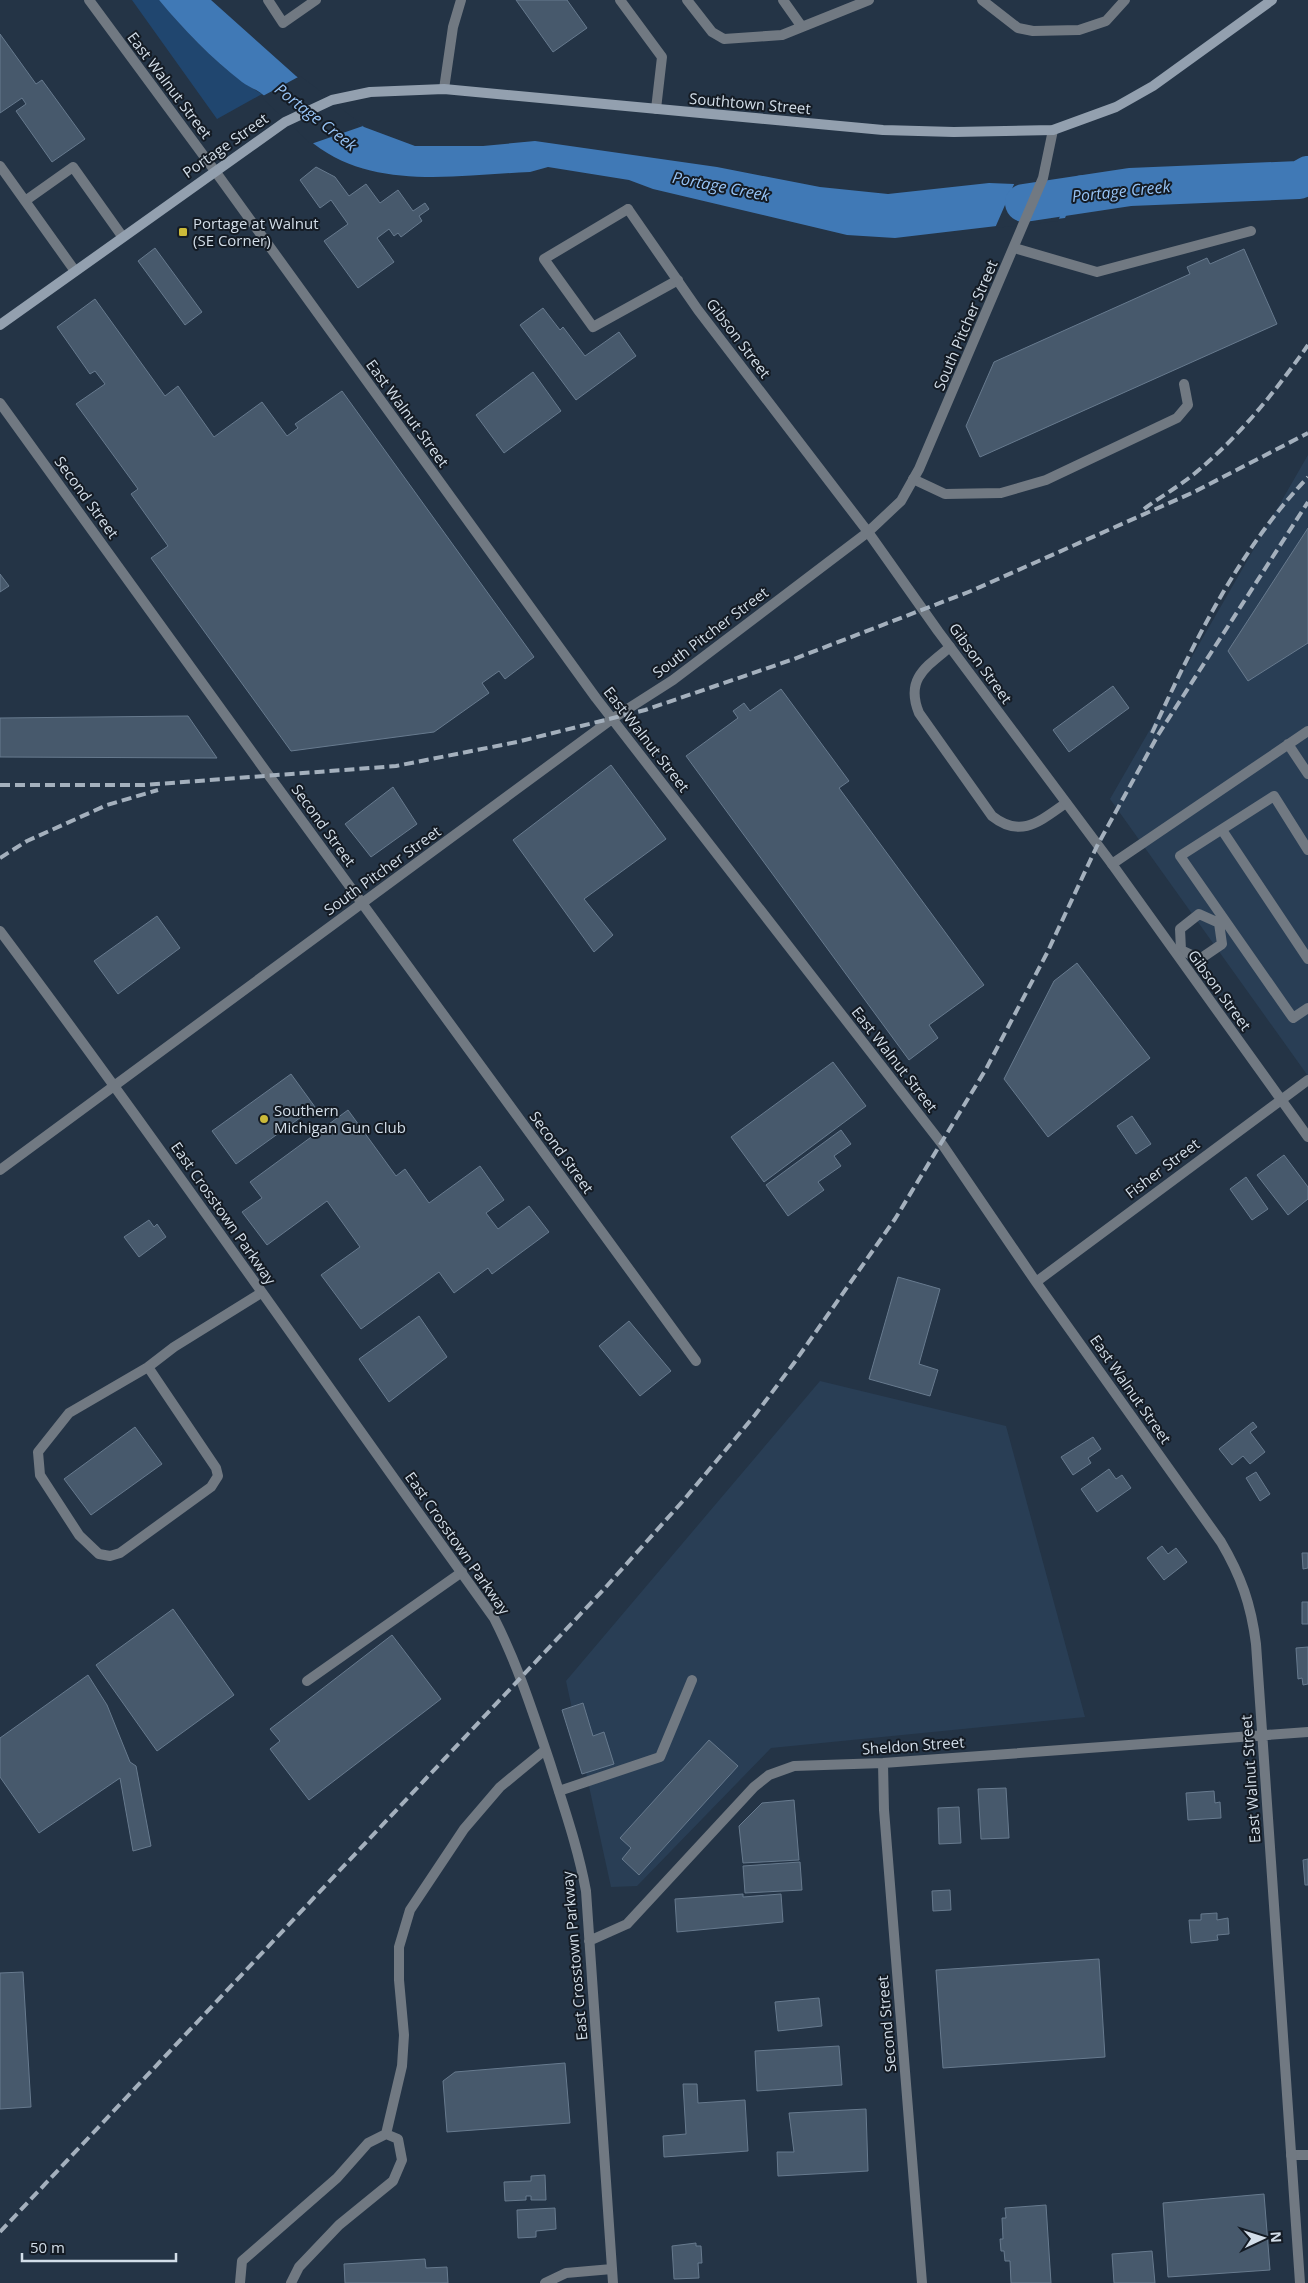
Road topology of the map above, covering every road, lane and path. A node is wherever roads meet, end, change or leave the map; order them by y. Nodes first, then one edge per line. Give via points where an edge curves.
1 (90, 0) edge
2 (268, 0) edge
3 (316, 0) edge
4 (461, 0) edge
5 (620, 0) edge
6 (687, 0) edge
7 (783, 0) edge
8 (841, 0) edge
9 (869, 0) edge
10 (982, 0) edge
11 (1125, 0) edge
12 (1272, 0) edge
13 (848, 9) junction
14 (802, 27) junction
15 (444, 89) junction
16 (656, 110) junction
17 (1053, 130) junction
18 (0, 166) edge
19 (216, 171) junction
20 (25, 201) junction
21 (1251, 231) dead end
22 (122, 236) junction
23 (1014, 248) junction
24 (75, 271) junction
25 (678, 280) junction
26 (0, 325) edge
27 (1184, 384) dead end
28 (0, 403) edge
29 (913, 479) junction
30 (868, 532) junction
31 (950, 647) junction
32 (612, 719) junction
33 (1308, 731) edge
34 (1288, 744) junction
35 (1308, 774) edge
36 (1066, 804) junction
37 (1222, 830) junction
38 (1308, 850) edge
39 (1112, 864) junction
40 (362, 903) junction
41 (1222, 921) junction
42 (0, 931) edge
43 (1178, 952) junction
44 (1308, 959) edge
45 (1308, 1008) edge
46 (1308, 1080) edge
47 (114, 1084) junction
48 (1280, 1099) junction
49 (1308, 1136) edge
50 (0, 1170) edge
51 (1036, 1282) junction
52 (261, 1293) junction
53 (696, 1361) dead end
54 (148, 1367) junction
55 (462, 1572) junction
56 (307, 1680) dead end
57 (692, 1680) dead end
58 (1308, 1732) edge
59 (1261, 1735) junction
60 (545, 1750) junction
61 (883, 1763) junction
62 (559, 1791) junction
63 (589, 1940) junction
64 (386, 2134) junction
65 (1308, 2155) edge
66 (1291, 2156) junction
67 (612, 2269) junction
68 (240, 2283) edge
69 (290, 2283) edge
70 (545, 2283) edge
71 (614, 2283) edge
72 (922, 2283) edge
73 (1300, 2283) edge

1 - 19 street, East Walnut Street
2 - 3 street via 283,23
4 - 15 street via 453,27
5 - 16 street via 662,57
6 - 14 street via 712,32 724,39 782,34
7 - 14 street
8 - 13 street
9 - 13 street
10 - 11 street via 1018,28 1033,31 1079,30 1106,21
12 - 17 main road via 1153,86 1116,107
13 - 14 street
15 - 16 main road, Southtown Street
15 - 19 main road, Portage Street via 370,92 332,100 285,122
16 - 17 main road, Southtown Street via 883,130
17 - 23 street, South Pitcher Street via 1042,178
18 - 20 street
19 - 22 main road, Portage Street
19 - 32 street, East Walnut Street
20 - 22 street via 73,167
20 - 24 street
21 - 23 street via 1097,272
22 - 24 main road, Portage Street
23 - 29 street, South Pitcher Street
24 - 26 main road, Portage Street
25 - 25 street, Gibson Street via 628,209 544,259 594,327
25 - 30 street, Gibson Street
27 - 29 street via 1188,404 1177,418 1046,480 1001,493 962,495 945,494
28 - 40 street, Second Street
29 - 30 street, South Pitcher Street via 901,501
30 - 31 street, Gibson Street
30 - 32 street, South Pitcher Street via 673,680
31 - 36 street, Gibson Street
31 - 36 street via 925,668 915,683 914,701 919,713 992,816 1002,824 1016,828 1036,824
32 - 40 street, South Pitcher Street
32 - 51 street, East Walnut Street via 941,1143
33 - 34 street
34 - 35 street
34 - 39 street
36 - 39 street, Gibson Street
37 - 38 street via 1274,796
37 - 41 street via 1180,856
37 - 44 street
39 - 43 street, Gibson Street
40 - 47 street, South Pitcher Street
40 - 53 street, Second Street
41 - 43 street via 1199,914 1180,929
41 - 43 street via 1222,944 1200,960
41 - 45 street via 1293,1018
42 - 47 street, East Crosstown Parkway
43 - 48 street, Gibson Street
46 - 48 street, Fisher Street
47 - 50 street, South Pitcher Street
47 - 52 street, East Crosstown Parkway
48 - 49 street, Gibson Street
48 - 51 street, Fisher Street
51 - 59 street, East Walnut Street via 1221,1542 1234,1565 1252,1613
52 - 54 street
52 - 55 street, East Crosstown Parkway
54 - 54 street via 208,1453 218,1476 211,1487 120,1553 110,1556 99,1554 79,1535 40,1475 38,1452 69,1413
55 - 56 street
55 - 60 street, East Crosstown Parkway via 506,1641 522,1677
57 - 62 street via 660,1757
58 - 59 street, Sheldon Street
59 - 61 street, Sheldon Street
59 - 66 street, East Walnut Street
60 - 62 street, East Crosstown Parkway
60 - 64 street via 500,1787 464,1829 410,1910 399,1947 404,2035 402,2066
61 - 63 street, Sheldon Street via 794,1766 769,1774 628,1924
61 - 72 street, Second Street via 884,1810
62 - 63 street, East Crosstown Parkway via 580,1857
63 - 67 street, East Crosstown Parkway
64 - 68 street via 368,2143 337,2178 242,2261
64 - 69 street via 398,2139 402,2160 393,2181 339,2225 299,2267
65 - 66 street
66 - 73 street, East Walnut Street
67 - 70 street via 566,2272
67 - 71 street, East Crosstown Parkway

